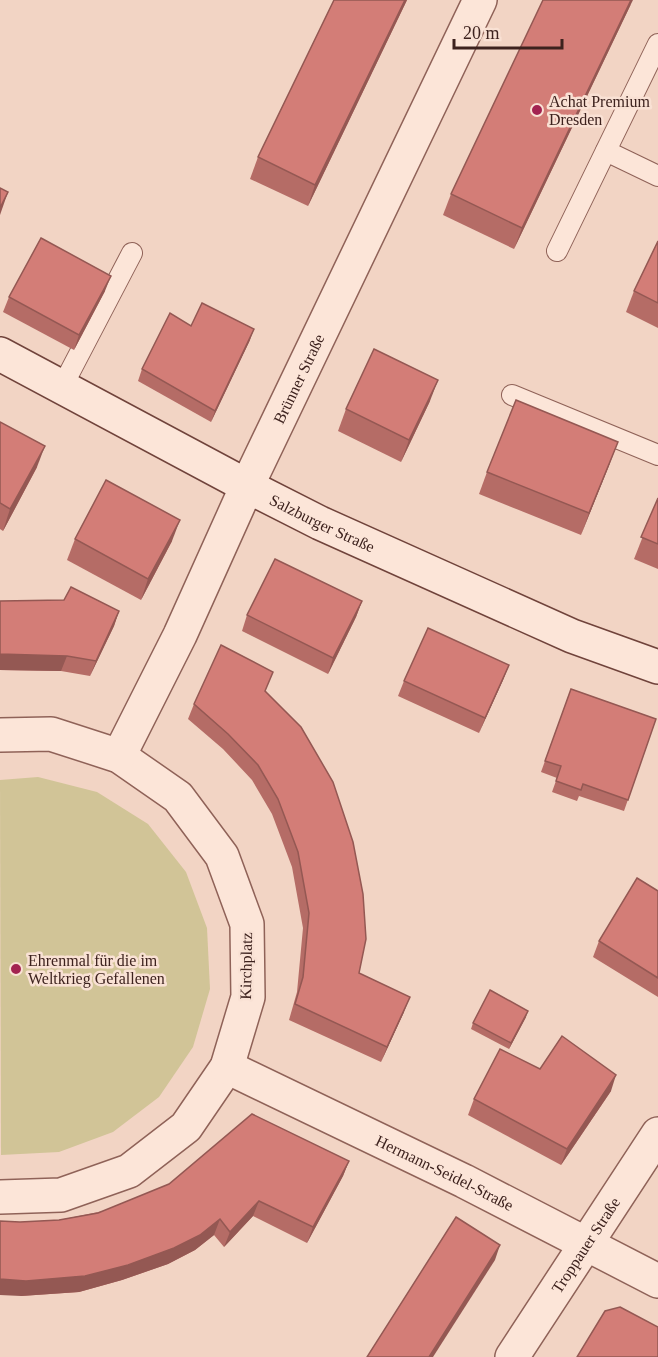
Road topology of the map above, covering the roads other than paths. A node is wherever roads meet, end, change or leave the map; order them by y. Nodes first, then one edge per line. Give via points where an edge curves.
1 (480, 0) edge
2 (658, 44) edge
3 (606, 151) junction
4 (658, 176) edge
5 (557, 251) dead end
6 (132, 253) dead end
7 (0, 354) edge
8 (62, 387) junction
9 (512, 395) dead end
10 (658, 455) edge
11 (247, 486) junction
12 (658, 667) edge
13 (0, 735) edge
14 (119, 756) junction
15 (227, 1067) junction
16 (658, 1134) edge
17 (0, 1197) edge
18 (585, 1245) junction
19 (658, 1281) edge
20 (512, 1357) edge

1 - 11 street, Brünner Straße
2 - 3 lane
3 - 4 lane
3 - 5 lane
6 - 8 lane
7 - 8 street, Salzburger Straße
8 - 11 street, Salzburger Straße
9 - 10 lane
11 - 12 street, Salzburger Straße via 320,523 572,636
11 - 14 street, Brünner Straße via 180,635
13 - 14 street, Kirchplatz via 51,734
14 - 15 street, Kirchplatz via 178,797 222,856 247,924 248,998
15 - 17 street, Kirchplatz via 186,1127 129,1171 61,1195
15 - 18 street, Hermann-Seidel-Straße via 464,1181
16 - 18 street, Troppauer Straße
18 - 19 street, Hermann-Seidel-Straße
18 - 20 street, Troppauer Straße

